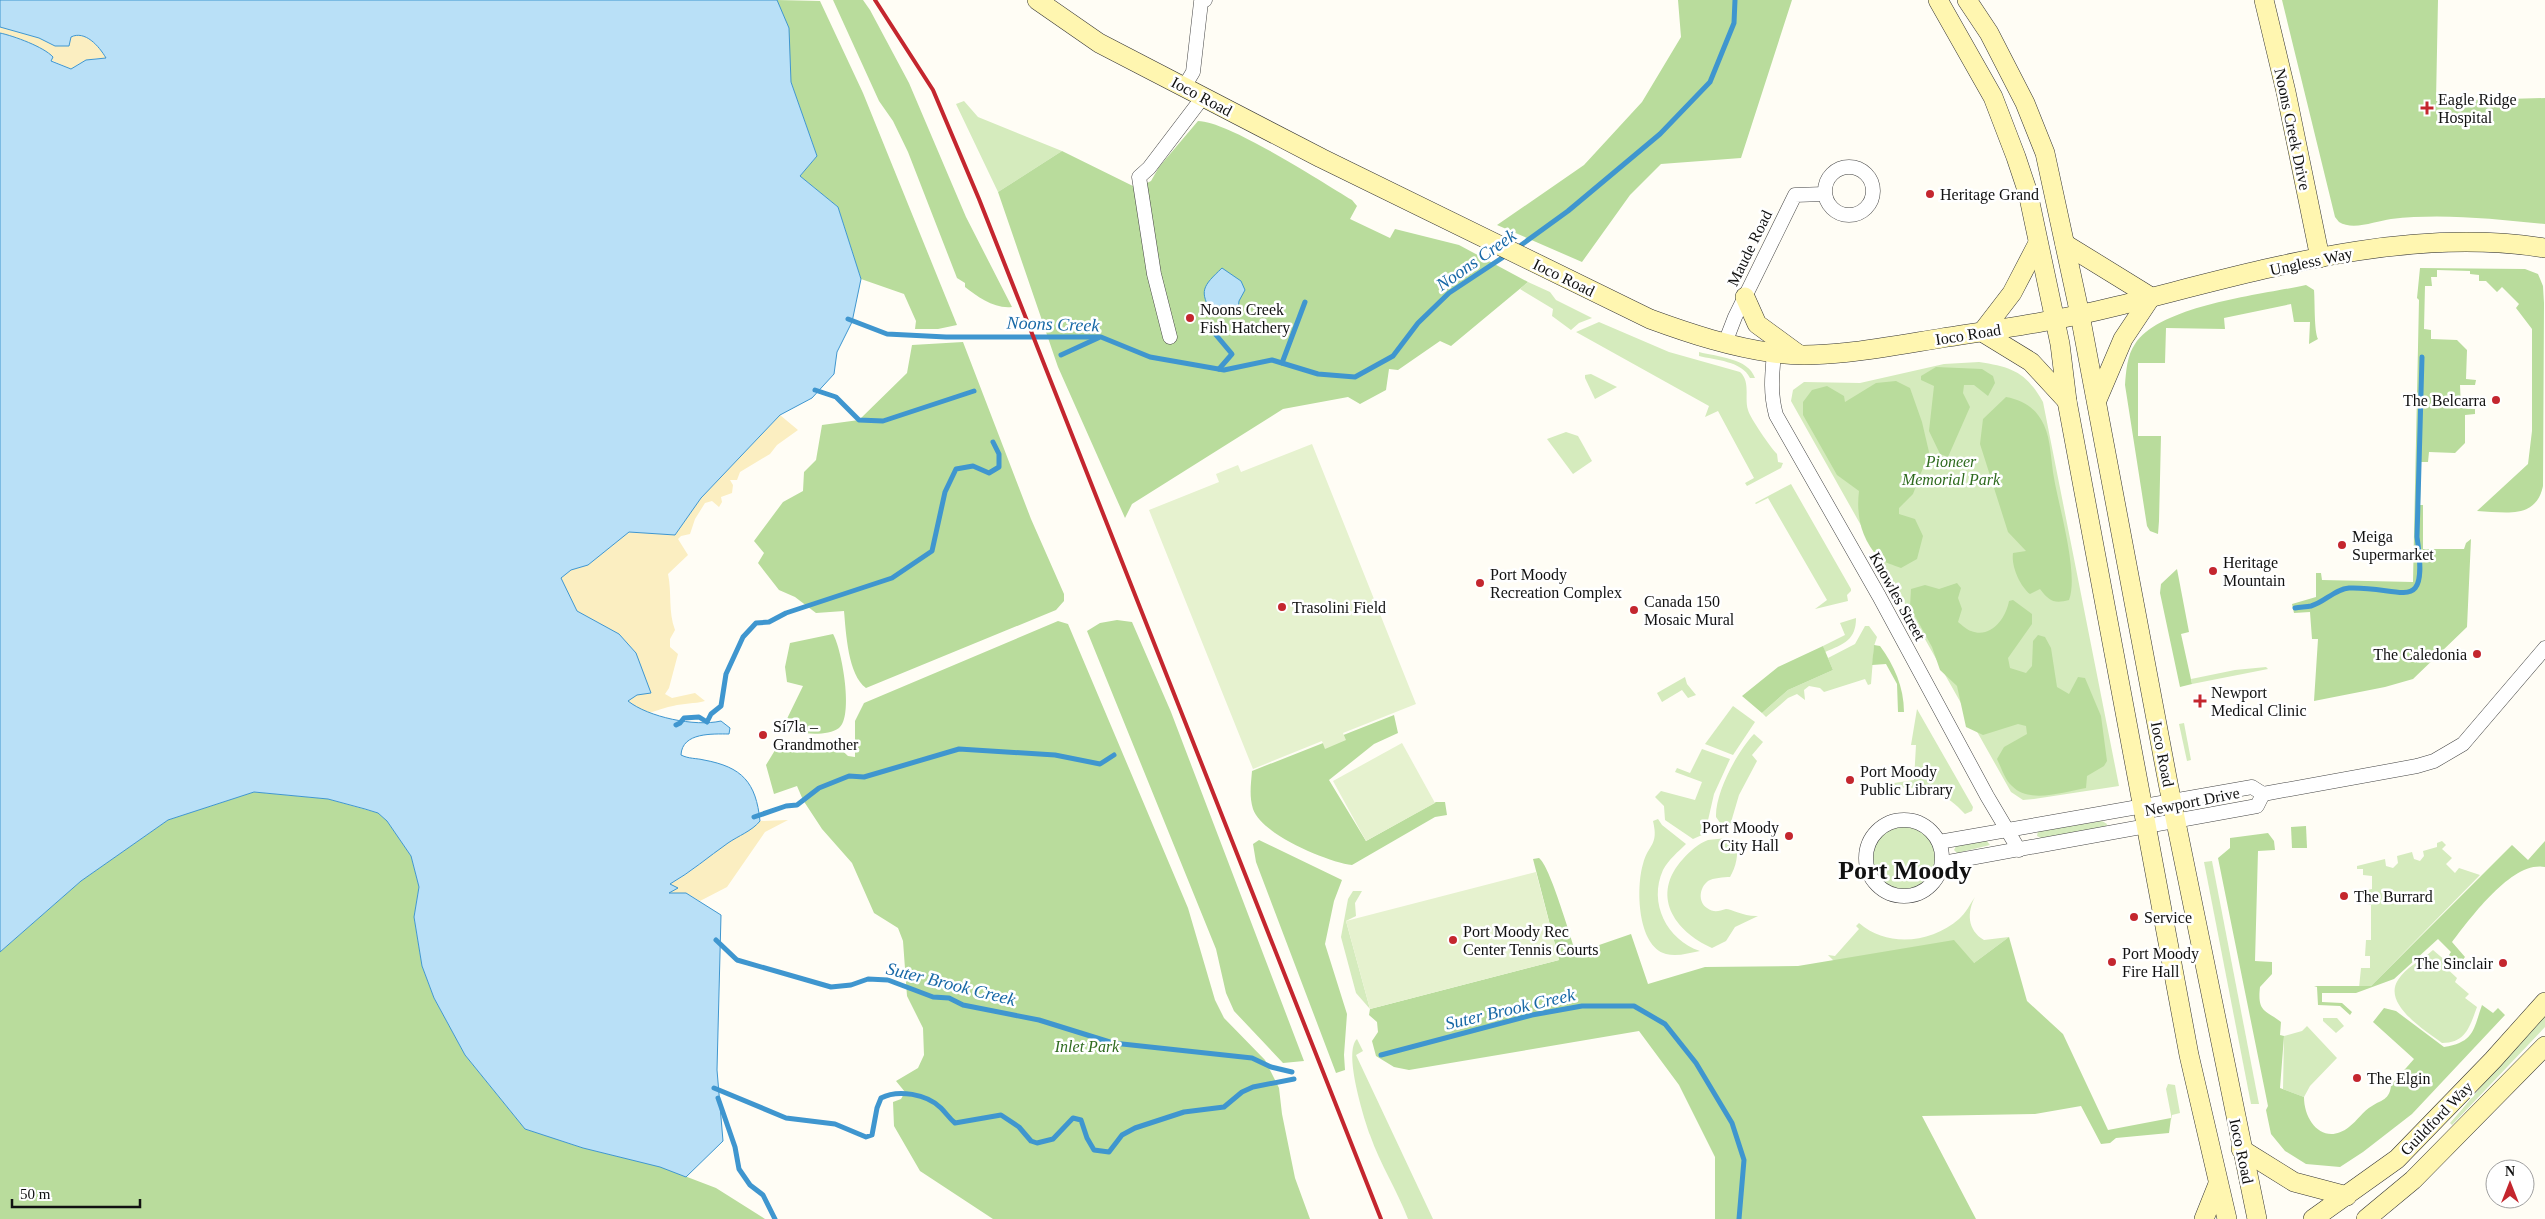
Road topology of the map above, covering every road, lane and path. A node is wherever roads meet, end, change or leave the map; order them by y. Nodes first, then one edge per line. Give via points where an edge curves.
1 (1037, 0) edge
2 (1205, 0) edge
3 (1938, 0) edge
4 (1967, 0) edge
5 (2264, 0) edge
6 (1184, 87) junction
7 (1203, 97) junction
8 (1824, 194) dead end
9 (2065, 244) junction
10 (2037, 245) junction
11 (2545, 248) edge
12 (2320, 258) junction
13 (1745, 297) junction
14 (2151, 297) junction
15 (2080, 315) junction
16 (2054, 320) junction
17 (1982, 332) junction
18 (1170, 337) dead end
19 (1725, 343) junction
20 (1774, 353) junction
21 (1799, 355) junction
22 (2097, 400) junction
23 (2067, 401) junction
24 (2545, 648) edge
25 (2263, 794) junction
26 (2172, 802) junction
27 (2143, 807) junction
28 (2176, 822) junction
29 (2147, 828) junction
30 (2007, 830) junction
31 (1939, 842) junction
32 (2019, 850) junction
33 (1942, 863) junction
34 (2545, 1002) edge
35 (2545, 1046) edge
36 (2241, 1149) junction
37 (2218, 1184) junction
38 (2347, 1196) junction
39 (2204, 1219) edge
40 (2227, 1219) edge
41 (2257, 1219) edge
42 (2313, 1219) edge
43 (2366, 1219) edge

1 - 6 main road, Ioco Road via 1099,43
2 - 6 street via 1201,2 1193,72
3 - 10 main road via 1993,98 2009,136 2028,193
4 - 9 main road via 1989,33 2046,153
5 - 12 main road, Noons Creek Drive
6 - 7 main road, Ioco Road
7 - 18 street via 1139,177 1154,274
7 - 19 main road, Ioco Road via 1650,319
8 - 13 street, Maude Road via 1795,195
9 - 14 main road
9 - 15 main road
10 - 16 main road
10 - 17 main road via 2012,293
11 - 12 main road, Ungless Way via 2454,242
12 - 14 main road, Ungless Way
13 - 19 street, Maude Road
13 - 21 main road via 1757,324
14 - 15 main road, Ungless Way
14 - 22 main road via 2123,339
15 - 16 main road, Ioco Road
15 - 22 main road, Ioco Road
16 - 17 main road, Ioco Road
16 - 23 main road, Ioco Road
17 - 21 main road, Ioco Road
17 - 23 main road via 2031,362
19 - 20 main road, Ioco Road
20 - 21 main road, Ioco Road
20 - 30 street, Knowles Street via 1771,385 1776,415
22 - 26 main road, Ioco Road
23 - 27 main road, Ioco Road
24 - 25 street via 2463,744 2434,761
25 - 26 street, Newport Drive via 2252,787
25 - 28 street, Newport Drive via 2257,806
26 - 27 street, Newport Drive
26 - 28 main road, Ioco Road
27 - 29 main road, Ioco Road
27 - 30 street, Newport Drive
28 - 29 street, Newport Drive
28 - 36 main road, Ioco Road
29 - 32 street, Newport Drive
29 - 37 main road, Ioco Road via 2189,1055
30 - 31 street, Newport Drive
30 - 32 street, Knowles Street
31 - 33 street
31 - 33 street via 1926,827 1900,821 1887,824 1877,832 1866,856 1874,881 1895,895 1908,896 1932,885
32 - 33 street, Newport Drive
34 - 38 main road, Guildford Way via 2397,1159
35 - 43 main road, Guildford Way via 2413,1180
36 - 38 main road via 2294,1182
36 - 41 main road, Ioco Road
37 - 39 main road
37 - 40 main road, Ioco Road
38 - 42 main road, Guildford Way

